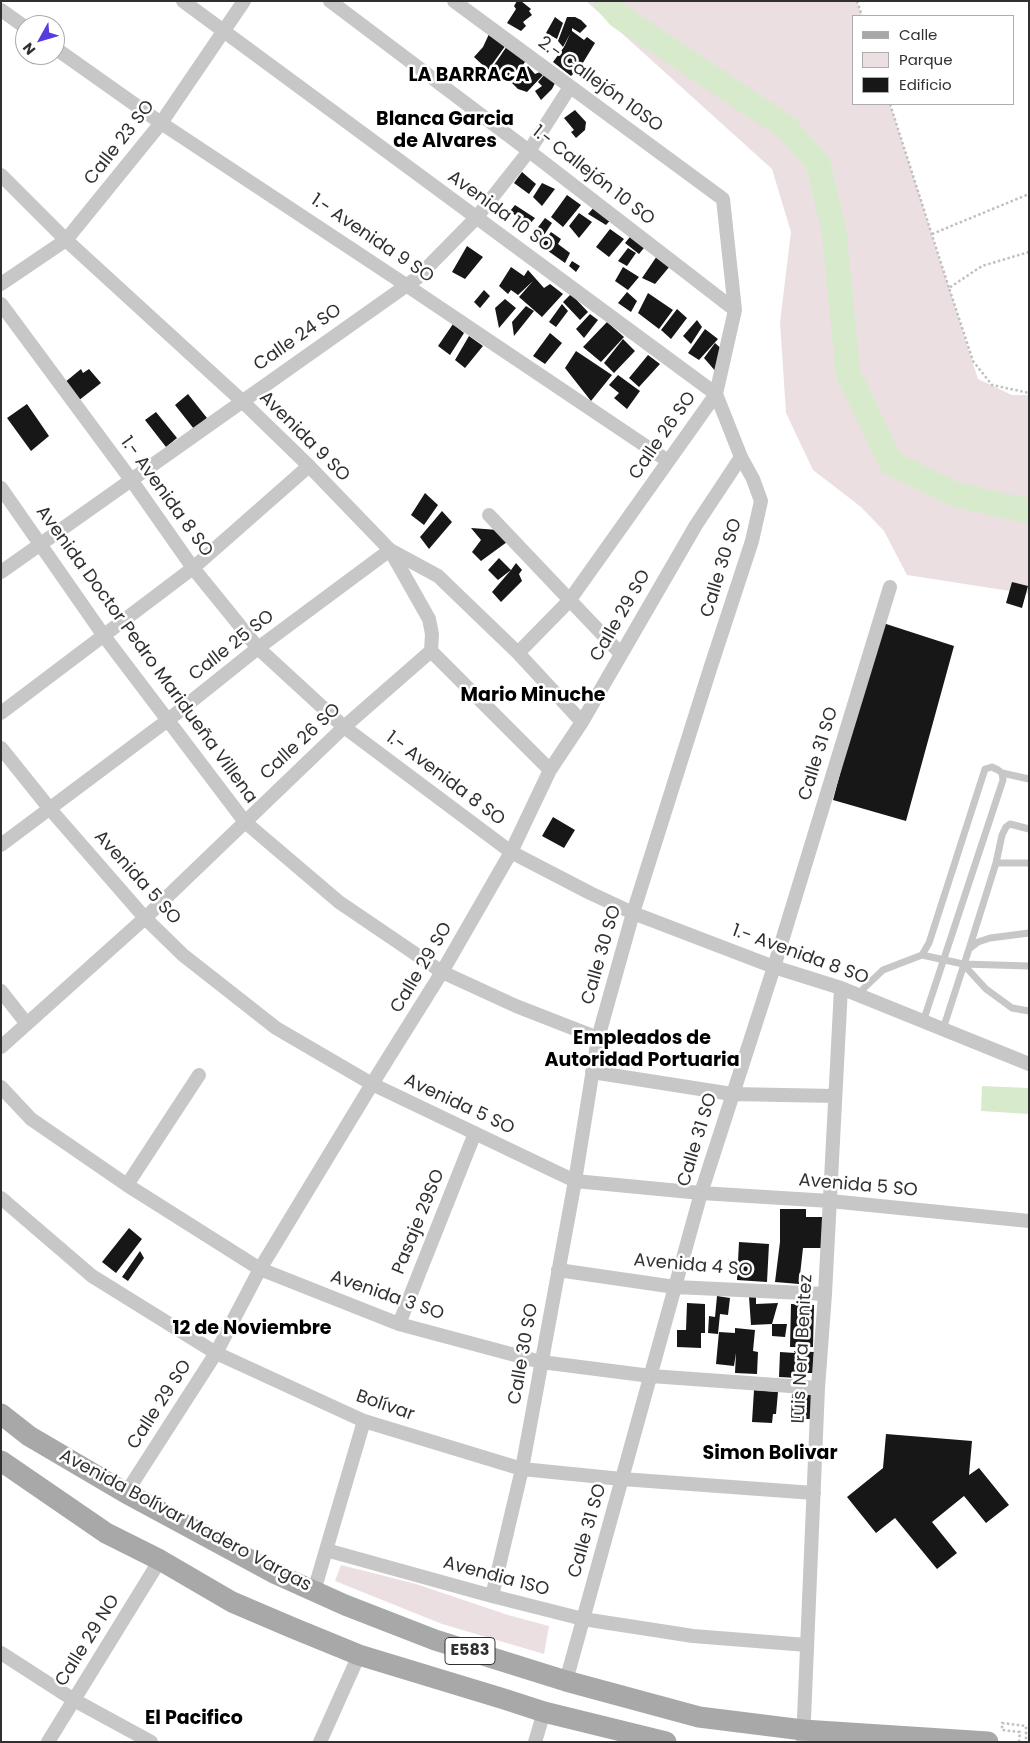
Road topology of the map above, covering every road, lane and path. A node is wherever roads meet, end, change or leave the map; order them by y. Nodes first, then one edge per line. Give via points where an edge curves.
1 (183, 1) edge
2 (244, 1) edge
3 (330, 1) edge
4 (454, 1) edge
5 (857, 1) edge
6 (1, 10) edge
7 (862, 15) edge
8 (15, 20) edge
9 (224, 31) junction
10 (65, 55) edge
11 (570, 87) junction
12 (890, 105) edge
13 (161, 122) junction
14 (529, 151) junction
15 (1, 175) edge
16 (1029, 194) edge
17 (724, 199) joint
18 (476, 218) junction
19 (932, 234) junction
20 (66, 240) junction
21 (1029, 252) edge
22 (1, 284) edge
23 (406, 284) junction
24 (949, 288) junction
25 (1, 304) edge
26 (735, 310) junction
27 (1029, 393) edge
28 (716, 394) junction
29 (242, 401) junction
30 (741, 457) junction
31 (668, 461) junction
32 (309, 466) junction
33 (132, 480) junction
34 (1, 488) edge
35 (489, 515) dead end
36 (41, 543) junction
37 (390, 550) junction
38 (193, 568) junction
39 (1, 572) edge
40 (890, 587) dead end
41 (569, 601) junction
42 (104, 636) junction
43 (258, 648) junction
44 (431, 651) junction
45 (518, 653) junction
46 (621, 654) junction
47 (1, 713) edge
48 (168, 720) junction
49 (582, 722) junction
50 (344, 727) junction
51 (1, 748) edge
52 (550, 770) junction
53 (1002, 773) junction
54 (1029, 779) edge
55 (50, 809) junction
56 (245, 822) junction
57 (1029, 829) edge
58 (1, 845) edge
59 (511, 852) junction
60 (996, 863) junction
61 (1029, 863) edge
62 (633, 913) junction
63 (145, 918) junction
64 (1029, 933) edge
65 (969, 949) junction
66 (922, 955) junction
67 (944, 960) junction
68 (963, 964) junction
69 (1029, 966) edge
70 (774, 967) junction
71 (442, 972) junction
72 (842, 988) junction
73 (1, 991) edge
74 (860, 995) junction
75 (1029, 1011) edge
76 (924, 1022) junction
77 (27, 1024) junction
78 (943, 1030) junction
79 (598, 1038) junction
80 (1, 1047) edge
81 (1029, 1064) edge
82 (592, 1072) junction
83 (199, 1075) dead end
84 (372, 1084) junction
85 (1, 1087) edge
86 (732, 1094) junction
87 (835, 1096) junction
88 (475, 1133) junction
89 (575, 1181) junction
90 (127, 1186) junction
91 (701, 1192) junction
92 (1, 1198) edge
93 (830, 1201) junction
94 (1029, 1221) edge
95 (260, 1269) junction
96 (558, 1270) junction
97 (675, 1287) junction
98 (825, 1294) junction
99 (399, 1324) junction
100 (216, 1353) junction
101 (542, 1362) junction
102 (651, 1376) junction
103 (818, 1388) junction
104 (1, 1414) edge
105 (364, 1421) junction
106 (2, 1464) edge
107 (522, 1469) junction
108 (622, 1479) junction
109 (126, 1493) junction
110 (814, 1493) junction
111 (326, 1550) junction
112 (160, 1560) junction
113 (314, 1591) junction
114 (492, 1596) junction
115 (582, 1619) junction
116 (807, 1645) junction
117 (1, 1653) edge
118 (358, 1655) junction
119 (566, 1680) junction
120 (74, 1700) junction
121 (544, 1712) junction
122 (803, 1736) edge
123 (48, 1742) edge
124 (151, 1742) edge
125 (320, 1742) edge
126 (535, 1742) edge
127 (666, 1742) edge
128 (988, 1742) edge
129 (1019, 1742) edge
130 (1026, 1742) edge

1 - 9 street, Avenida 10 SO
2 - 9 street, Calle 23 SO
3 - 14 street, 1.- Callejón 10 SO
4 - 11 street, 2.- Callejón 10SO
5 - 7 path
6 - 8 street
9 - 13 street, Calle 23 SO
9 - 18 street, Avenida 10 SO
10 - 13 street, 1.- Avenida 9 SO
11 - 14 street, Calle 24 SO
11 - 17 street, 2.- Callejón 10SO
12 - 19 path
13 - 20 street, Calle 23 SO
13 - 23 street, 1.- Avenida 9 SO
14 - 18 street, Calle 24 SO
14 - 26 street, 1.- Callejón 10 SO
15 - 20 street, Avenida 9 SO
16 - 19 path
17 - 26 street, Calle 26 SO
18 - 23 street, Calle 24 SO via 417,278
18 - 28 street, Avenida 10 SO
19 - 24 path
20 - 22 street, Calle 23 SO
20 - 29 street, Avenida 9 SO
21 - 24 path via 982,266
23 - 29 street, Calle 24 SO
23 - 31 street, 1.- Avenida 9 SO
24 - 27 path via 973,361 992,385
25 - 33 street, 1.- Avenida 8 SO
26 - 28 street, Calle 26 SO
28 - 30 street
28 - 31 street, Calle 26 SO
29 - 32 street, Avenida 9 SO
29 - 33 street, Calle 24 SO
30 - 46 street, Calle 29 SO via 696,525
30 - 62 street, Calle 30 SO via 761,501 752,541
31 - 41 street, Calle 26 SO
32 - 37 street, Avenida 9 SO
32 - 38 street
33 - 36 street, Calle 24 SO
33 - 38 street, 1.- Avenida 8 SO
34 - 36 street, Avenida Doctor Pedro Maridueña Villena
35 - 41 street
36 - 39 street, Calle 24 SO
36 - 42 street, Avenida Doctor Pedro Maridueña Villena
37 - 43 street, Calle 25 SO
37 - 44 street via 429,619
37 - 45 street, Avenida 9 SO via 438,576
38 - 42 street
38 - 43 street, 1.- Avenida 8 SO
40 - 70 street, Calle 31 SO
41 - 45 street, Calle 26 SO
41 - 46 street
42 - 47 street
42 - 48 street, Avenida Doctor Pedro Maridueña Villena
43 - 48 street, Calle 25 SO
43 - 50 street, 1.- Avenida 8 SO
44 - 50 street, Calle 26 SO
44 - 52 street
45 - 49 street, Avenida 9 SO
46 - 49 street, Calle 29 SO
48 - 55 street, Calle 25 SO
48 - 56 street, Avenida Doctor Pedro Maridueña Villena
49 - 52 street, Calle 29 SO
50 - 56 street, Calle 26 SO
50 - 59 street, 1.- Avenida 8 SO
51 - 55 street, Avenida 5 SO
52 - 59 street, Calle 29 SO
53 - 54 lane
53 - 66 lane via 992,767 985,769
53 - 67 lane via 1003,780
55 - 58 street, Calle 25 SO
55 - 63 street, Avenida 5 SO
56 - 63 street, Calle 26 SO
56 - 71 street, Avenida Doctor Pedro Maridueña Villena via 339,902
57 - 60 lane via 1010,824 1006,827
59 - 62 street, 1.- Avenida 8 SO
59 - 71 street, Calle 29 SO
60 - 61 lane
60 - 65 lane
62 - 70 street, 1.- Avenida 8 SO
62 - 79 street, Calle 30 SO
63 - 77 street, Calle 26 SO
63 - 84 street, Avenida 5 SO via 183,955 276,1028
64 - 65 lane via 990,938
65 - 68 lane
66 - 67 lane
66 - 74 lane via 883,970
67 - 68 lane
67 - 76 lane
68 - 69 lane
68 - 75 lane via 992,994 1012,1008
68 - 78 lane
70 - 72 street, 1.- Avenida 8 SO
70 - 86 street, Calle 31 SO
71 - 79 street, Avenida Doctor Pedro Maridueña Villena
71 - 84 street, Calle 29 SO
72 - 74 street, 1.- Avenida 8 SO
72 - 87 street, Luis Nera Benitez
73 - 77 street
74 - 76 street, 1.- Avenida 8 SO
76 - 78 street, 1.- Avenida 8 SO
77 - 80 street, Calle 26 SO
78 - 81 street, 1.- Avenida 8 SO
79 - 82 street, Calle 30 SO
82 - 86 street
82 - 89 street, Calle 30 SO
83 - 90 street
84 - 88 street, Avenida 5 SO
84 - 95 street, Calle 29 SO
85 - 90 street, Avenida 3 SO via 31,1119
86 - 87 street
86 - 91 street, Calle 31 SO
87 - 93 street, Luis Nera Benitez
88 - 89 street, Avenida 5 SO
88 - 99 street, Pasaje 29SO
89 - 91 street, Avenida 5 SO
89 - 96 street, Calle 30 SO
90 - 95 street, Avenida 3 SO
91 - 93 street, Avenida 5 SO
91 - 97 street, Calle 31 SO
92 - 100 street, Bolívar via 92,1276
93 - 94 street, Avenida 5 SO
93 - 98 street, Luis Nera Benitez
95 - 99 street, Avenida 3 SO
95 - 100 street, Calle 29 SO
96 - 97 street, Avenida 4 SO
96 - 101 street, Calle 30 SO
97 - 98 street, Avenida 4 SO
97 - 102 street, Calle 31 SO
98 - 103 street, Luis Nera Benitez
99 - 101 street, Avenida 3 SO
100 - 105 street, Bolívar
100 - 109 street, Calle 29 SO
101 - 102 street, Avenida 3 SO
101 - 107 street, Calle 30 SO
102 - 103 street, Avenida 3 SO
102 - 108 street, Calle 31 SO
103 - 110 street, Luis Nera Benitez
104 - 109 main road, Avenida Bolívar Madero Vargas / E583 via 29,1436
105 - 107 street, Bolívar
105 - 111 street
106 - 112 main road, E583 via 106,1533
107 - 108 street, Bolívar
107 - 114 street, Calle 30 SO
108 - 110 street, Bolívar
108 - 115 street, Calle 31 SO
109 - 113 main road, Avenida Bolívar Madero Vargas / E583
110 - 116 street, Luis Nera Benitez
111 - 113 street
111 - 114 street, Avendia 1SO
112 - 118 main road, E583 via 232,1602
112 - 120 street, Calle 29 NO
113 - 119 main road, Avenida Bolívar Madero Vargas / E583 via 434,1640
114 - 115 street, Avendia 1SO
115 - 116 street, Avendia 1SO via 693,1636
115 - 119 street, Calle 31 SO
116 - 122 street, Luis Nera Benitez
117 - 120 street
118 - 121 main road, E583
118 - 125 street
119 - 122 main road, Avenida Bolívar Madero Vargas / E583 via 699,1717
120 - 123 street, Calle 29 NO
120 - 124 street
121 - 126 street
121 - 127 main road, E583
122 - 128 main road, Avenida Bolívar Madero Vargas / E583
129 - 130 path via 1020,1732 1002,1730 1002,1723 1026,1726

